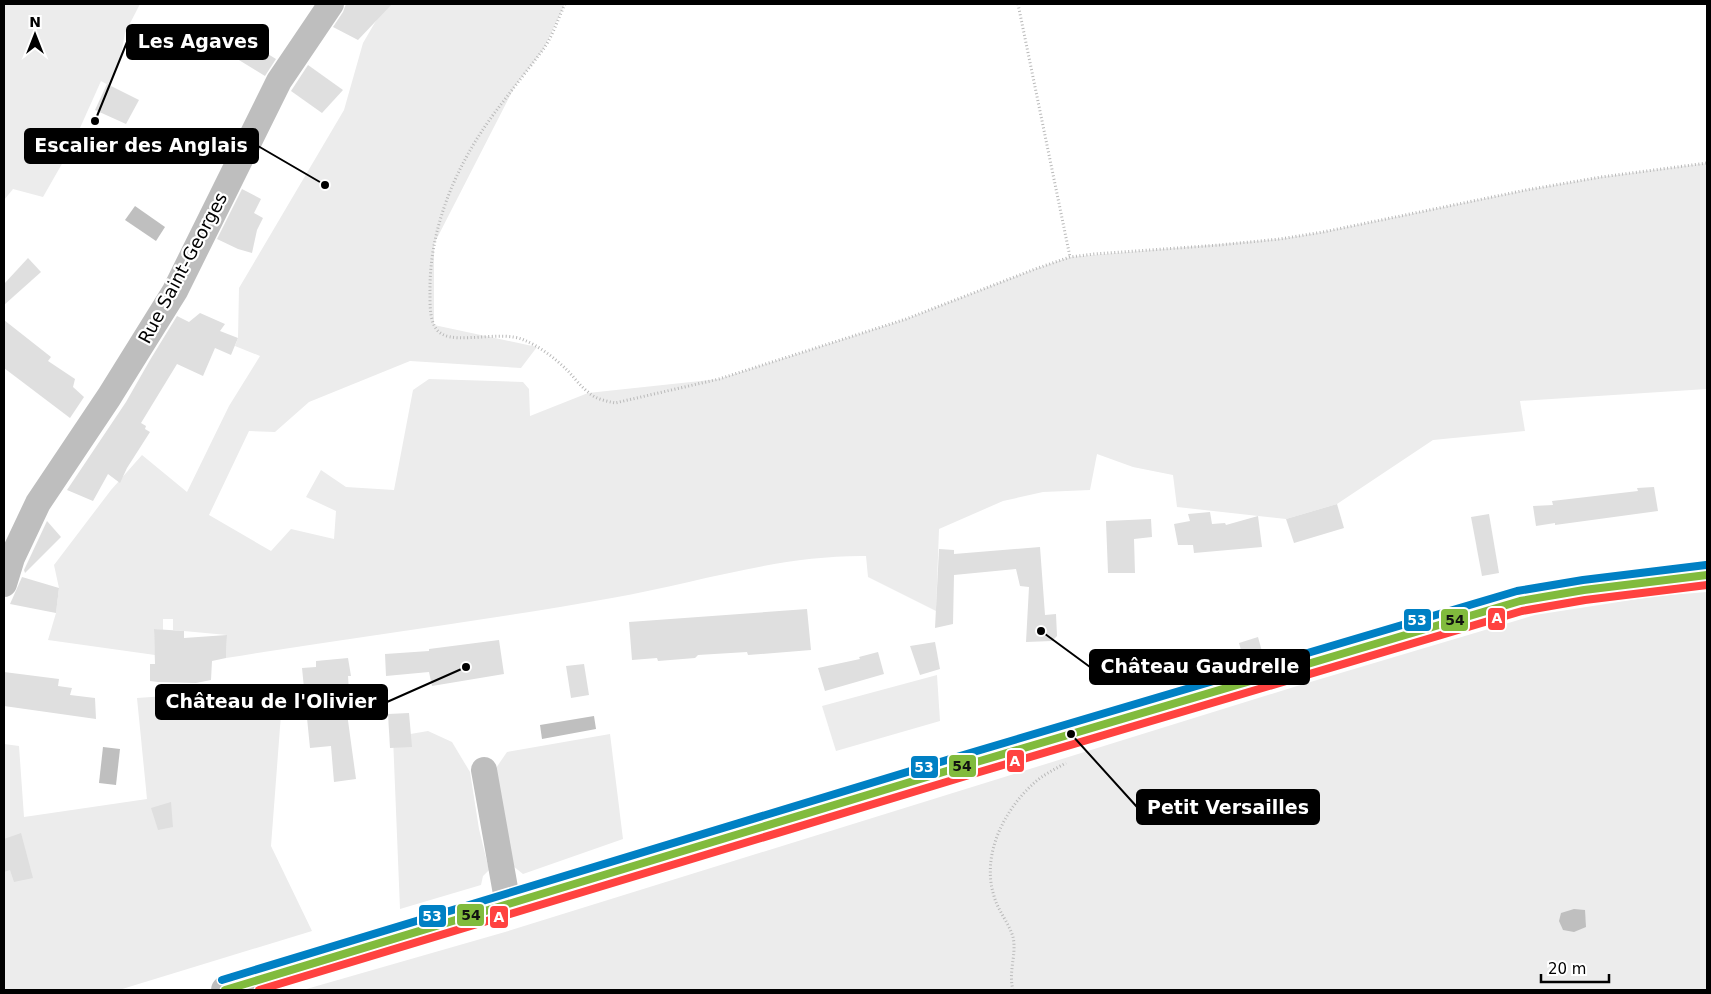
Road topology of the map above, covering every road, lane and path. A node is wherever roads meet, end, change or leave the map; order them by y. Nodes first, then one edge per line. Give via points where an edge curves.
1 (331, 4) edge
2 (565, 4) edge
3 (1018, 4) edge
4 (1707, 163) edge
5 (1070, 257) junction
6 (1707, 575) edge
7 (4, 584) edge
8 (1070, 760) dead end
9 (484, 770) dead end
10 (508, 904) junction
11 (224, 990) edge
12 (1013, 990) edge

1 - 7 street, Rue Saint-Georges via 279,82 175,291 38,503 12,558
2 - 5 path via 543,50 465,157 447,198 434,244 430,281 430,308 440,334 524,339 567,369 588,393 600,400 616,403 719,379 897,322
3 - 5 path
4 - 5 path via 1601,177 1280,239
6 - 10 main road via 1520,601
8 - 12 path via 1035,782 1017,800 998,830 993,850 992,889 1013,939
9 - 10 street
10 - 11 main road

